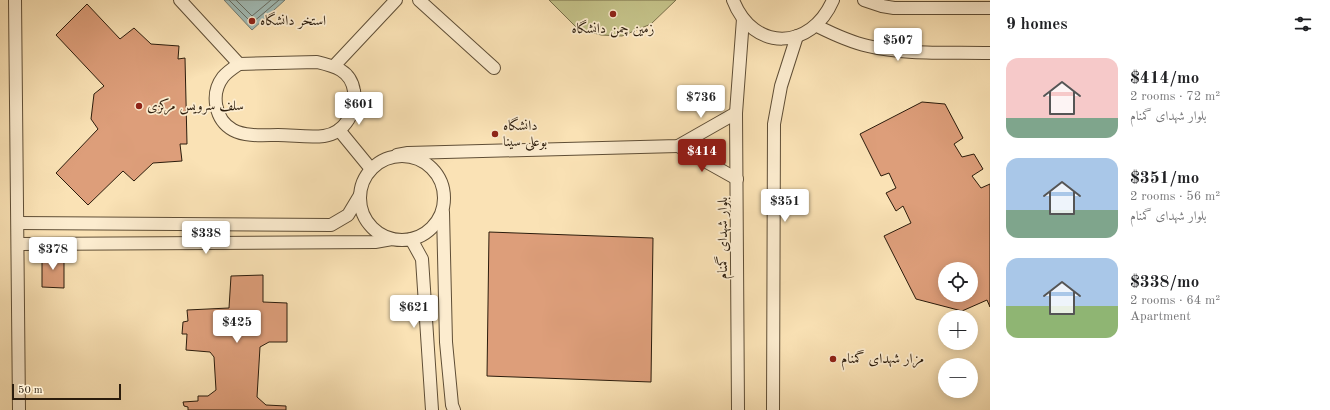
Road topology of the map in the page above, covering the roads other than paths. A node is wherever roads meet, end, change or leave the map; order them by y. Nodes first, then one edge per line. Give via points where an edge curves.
1 (15, 0) edge
2 (180, 0) edge
3 (396, 0) edge
4 (419, 0) edge
5 (733, 0) edge
6 (833, 0) edge
7 (864, 0) edge
8 (990, 8) edge
9 (743, 18) junction
10 (817, 26) junction
11 (797, 36) junction
12 (990, 53) edge
13 (239, 64) junction
14 (334, 66) junction
15 (494, 68) dead end
16 (736, 113) junction
17 (339, 130) junction
18 (678, 146) junction
19 (397, 155) junction
20 (371, 168) junction
21 (737, 179) junction
22 (360, 195) junction
23 (443, 210) junction
24 (18, 223) junction
25 (392, 239) junction
26 (411, 239) junction
27 (18, 244) junction
28 (19, 410) edge
29 (432, 410) edge
30 (454, 410) edge
31 (738, 410) edge
32 (773, 410) edge

1 - 24 street
2 - 13 street
3 - 14 street
4 - 15 street
5 - 9 street
6 - 10 street via 827,14
7 - 8 street via 894,8
9 - 11 street via 760,33 774,38
9 - 16 street, بلوار شهدای گمنام
10 - 11 street
10 - 12 street via 852,42 889,50
11 - 32 street via 781,86 774,124
13 - 14 street via 317,62
13 - 17 street via 222,78 216,96 217,111 224,123 234,130 247,134 325,136
14 - 17 street via 344,71 350,79 355,101 350,119
16 - 18 street
16 - 21 street, بلوار شهدای گمنام
17 - 20 street
18 - 19 street
18 - 21 street
19 - 20 street
19 - 23 street via 411,156 424,161 434,170 442,182 445,195
20 - 22 street via 363,181
21 - 31 street, بلوار شهدای گمنام
22 - 24 street via 348,215 331,225
22 - 25 street via 362,210 368,223 378,233
23 - 26 street via 431,229 422,236
23 - 30 street via 446,342
24 - 27 street
25 - 26 street
25 - 27 street via 375,242
26 - 29 street via 422,259
27 - 28 street

